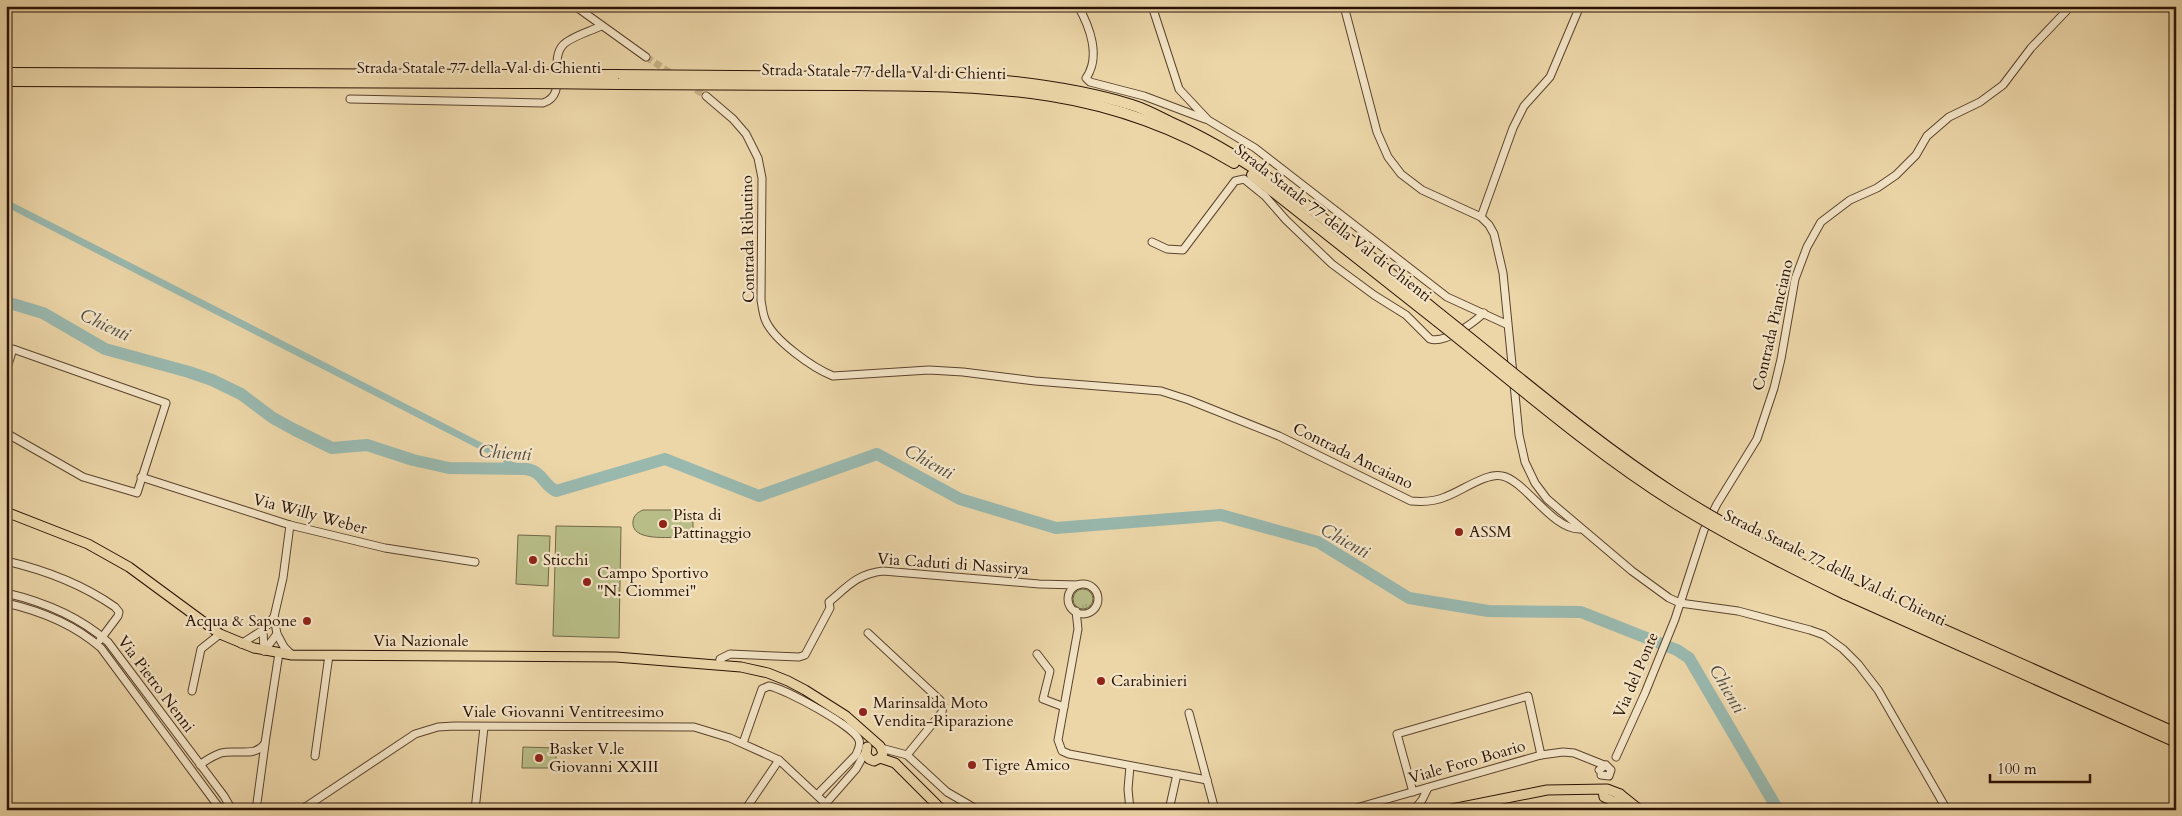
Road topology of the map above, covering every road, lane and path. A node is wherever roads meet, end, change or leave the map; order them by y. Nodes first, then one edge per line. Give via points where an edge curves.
1 (576, 6) edge
2 (1078, 6) edge
3 (1152, 6) edge
4 (1344, 6) edge
5 (1580, 6) edge
6 (2071, 6) edge
7 (601, 26) junction
8 (646, 57) tunnel mouth
9 (6, 68) edge
10 (6, 73) edge
11 (128, 73) junction
12 (536, 79) junction
13 (6, 81) edge
14 (706, 96) tunnel mouth
15 (350, 99) dead end
16 (1208, 120) junction
17 (1481, 217) junction
18 (1152, 242) dead end
19 (1484, 313) junction
20 (1439, 318) junction
21 (1506, 324) junction
22 (6, 371) edge
23 (1035, 381) joint
24 (6, 433) edge
25 (141, 477) junction
26 (6, 512) edge
27 (290, 525) junction
28 (1580, 529) junction
29 (6, 561) edge
30 (475, 562) dead end
31 (1057, 585) junction
32 (1078, 585) junction
33 (6, 593) edge
34 (1068, 596) junction
35 (6, 603) edge
36 (1680, 603) junction
37 (1076, 611) junction
38 (1088, 612) junction
39 (274, 616) junction
40 (1078, 629) junction
41 (264, 630) junction
42 (868, 633) dead end
43 (220, 634) junction
44 (278, 634) junction
45 (103, 637) junction
46 (96, 644) junction
47 (242, 644) junction
48 (264, 651) junction
49 (279, 653) junction
50 (1037, 654) dead end
51 (292, 655) junction
52 (329, 655) junction
53 (719, 665) junction
54 (192, 691) dead end
55 (1064, 707) junction
56 (1189, 713) dead end
57 (484, 727) junction
58 (2176, 733) edge
59 (2176, 742) edge
60 (265, 743) junction
61 (743, 743) junction
62 (875, 752) junction
63 (907, 755) junction
64 (1541, 755) junction
65 (315, 756) dead end
66 (779, 760) junction
67 (200, 765) junction
68 (1130, 766) junction
69 (856, 769) junction
70 (1605, 771) junction
71 (1177, 774) junction
72 (1207, 780) junction
73 (1428, 788) junction
74 (1590, 790) junction
75 (1603, 790) junction
76 (1413, 792) junction
77 (1618, 792) junction
78 (817, 796) junction
79 (257, 803) dead end
80 (825, 803) junction
81 (1612, 804) edge
82 (221, 810) edge
83 (232, 810) edge
84 (301, 810) edge
85 (475, 810) edge
86 (745, 810) edge
87 (820, 810) edge
88 (942, 810) edge
89 (978, 810) edge
90 (1130, 810) edge
91 (1169, 810) edge
92 (1215, 810) edge
93 (1349, 810) edge
94 (1414, 810) edge
95 (1447, 810) edge
96 (1628, 810) edge
97 (1640, 810) edge
98 (1946, 810) edge

1 - 7 street
2 - 16 street via 1092,46 1094,60 1086,78 1090,82 1144,96
3 - 16 street via 1179,89
4 - 17 street via 1377,132 1388,157 1401,174 1422,190
5 - 17 street via 1550,77 1524,106 1513,128
6 - 36 street, Contrada Pianciano via 2031,48 2003,84 1980,102 1949,117 1927,136 1916,155 1896,175 1878,188 1850,200 1821,222 1795,279 1781,359 1757,439 1704,530
7 - 8 street
7 - 15 street via 565,42 557,58 556,91 543,103
9 - 11 highway via 76,68
10 - 11 highway, Strada Statale 77 della Val di Chienti
11 - 12 highway, Strada Statale 77 della Val di Chienti
12 - 13 highway, Strada Statale 77 della Val di Chienti
12 - 20 highway, Strada Statale 77 della Val di Chienti, bridge via 1008,88 1102,105 1134,114 1195,141 1243,168
14 - 23 street, Contrada Ributino via 746,134 758,158 762,178 761,300 765,319 806,362 833,376 929,370
16 - 19 street via 1255,148 1447,297
17 - 21 street via 1489,225 1498,248
18 - 19 street via 1167,249 1183,250 1235,181 1244,179 1332,264 1406,315 1430,339 1442,340
19 - 21 street
20 - 58 highway, Strada Statale 77 della Val di Chienti, bridge via 1633,465 1735,530 1848,587
20 - 59 highway, Strada Statale 77 della Val di Chienti, bridge via 1628,471 1733,538 1845,594
21 - 28 street via 1525,462 1547,499
22 - 25 street via 13,349 166,403
23 - 28 street, Contrada Ancaiano via 1144,389 1174,395 1279,436 1412,501 1445,498 1487,478 1502,476 1515,482 1556,518 1571,528
24 - 25 street via 83,477 137,492
25 - 27 street, Via Willy Weber
26 - 43 main road, Via Nazionale via 88,544 129,567
27 - 30 street, Via Willy Weber via 385,548
27 - 39 street
28 - 36 street, Contrada Ancaiano via 1632,571
29 - 45 street via 47,572 78,585 115,607 118,616
31 - 32 street, Via Caduti di Nassirya
31 - 34 street via 1065,589
31 - 53 street, Via Caduti di Nassirya via 871,572 860,576 829,602 830,608 804,654 799,657 730,654 720,659
32 - 34 street
32 - 38 street via 1091,586 1097,594 1095,607
33 - 45 street, Via Pietro Nenni via 63,611
34 - 37 street
35 - 46 street, Via Pietro Nenni via 59,619
36 - 70 street, Via del Ponte via 1645,694 1616,757
36 - 98 street via 1747,613 1810,630 1835,642 1878,690
37 - 38 street
37 - 40 street
38 - 40 street
39 - 41 street
39 - 44 street
40 - 55 street
41 - 47 street
41 - 48 street
42 - 63 street via 944,706
43 - 47 main road, Via Nazionale
43 - 54 street via 200,649
44 - 48 street
44 - 51 street
45 - 46 street
45 - 67 street, Via Pietro Nenni
46 - 82 street, Via Pietro Nenni
47 - 48 main road, Via Nazionale
48 - 49 main road, Via Nazionale
49 - 51 main road, Via Nazionale
49 - 60 street
50 - 55 street via 1050,671 1044,699
51 - 52 main road, Via Nazionale
52 - 53 main road, Via Nazionale via 616,657
52 - 65 street
53 - 62 main road, Via Nazionale via 750,669 788,681 858,727
55 - 68 street via 1058,740 1062,750
56 - 72 street
57 - 61 street, Viale Giovanni Ventitreesimo via 683,726
57 - 84 street, Viale Giovanni Ventitreesimo via 438,727 415,734
57 - 85 street
60 - 67 street via 256,751 222,753
60 - 79 street
61 - 66 street, Viale Giovanni Ventitreesimo
61 - 78 street via 762,689 769,686 810,703 853,732 860,748
62 - 63 street
62 - 69 street
62 - 69 street
62 - 88 main road, Via Nazionale via 895,763
63 - 89 street via 947,792
64 - 70 street, Viale Foro Boario via 1580,754
64 - 73 street, Viale Foro Boario
64 - 76 street via 1528,696 1406,731 1396,734
66 - 78 street, Viale Giovanni Ventitreesimo
66 - 86 street
67 - 83 street, Via Pietro Nenni
68 - 71 street
68 - 90 street
69 - 80 street
70 - 74 street, Via del Ponte
70 - 75 street, Via del Ponte
70 - 77 street
71 - 72 street
71 - 91 street
72 - 92 street
73 - 76 street, Viale Foro Boario
73 - 94 street
74 - 75 main road
74 - 95 main road via 1547,790
75 - 77 main road
75 - 81 main road via 1603,796
76 - 93 street, Viale Foro Boario
77 - 81 main road via 1620,798
77 - 97 main road
78 - 80 street, Viale Giovanni Ventitreesimo
80 - 87 street
81 - 96 main road

